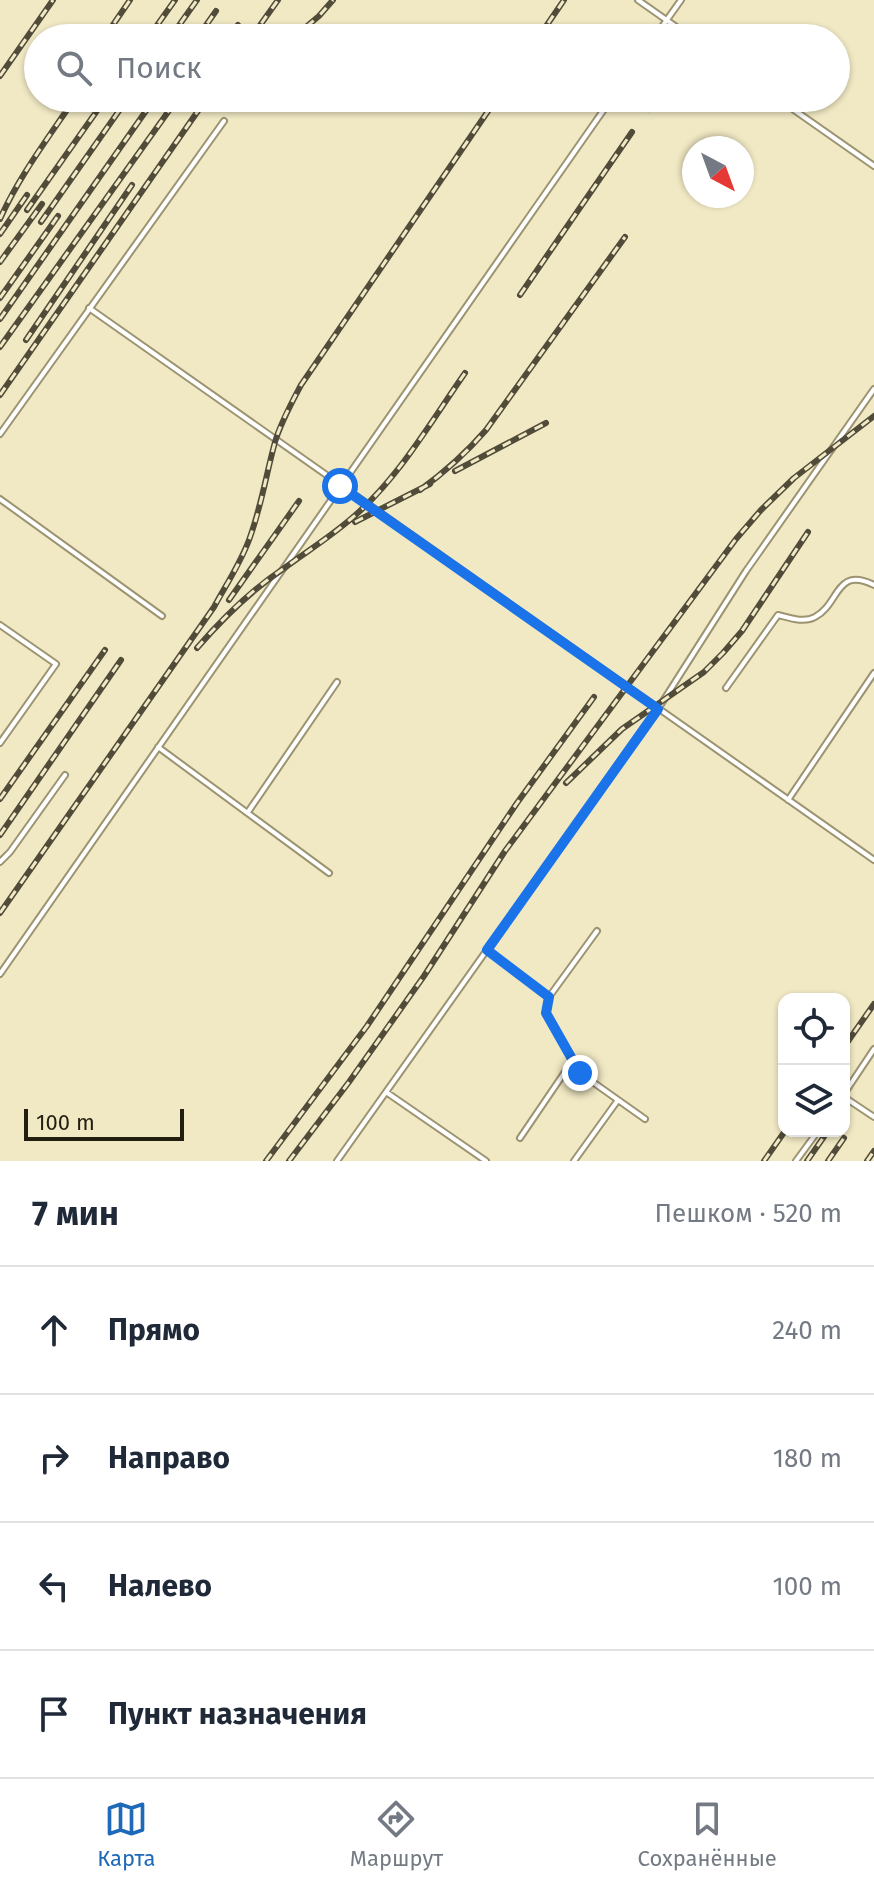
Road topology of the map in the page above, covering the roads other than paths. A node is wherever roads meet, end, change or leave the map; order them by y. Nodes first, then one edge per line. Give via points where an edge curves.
1 (638, 0) edge
2 (681, 0) edge
3 (666, 20) junction
4 (663, 24) edge
5 (672, 24) edge
6 (602, 112) edge
7 (797, 112) edge
8 (224, 121) dead end
9 (874, 166) edge
10 (89, 308) junction
11 (874, 389) edge
12 (0, 434) edge
13 (340, 486) junction
14 (0, 499) edge
15 (874, 585) edge
16 (162, 616) dead end
17 (0, 625) edge
18 (874, 673) edge
19 (337, 682) dead end
20 (726, 688) dead end
21 (658, 709) junction
22 (0, 743) edge
23 (158, 747) junction
24 (65, 775) dead end
25 (788, 800) junction
26 (248, 812) junction
27 (874, 860) edge
28 (0, 862) edge
29 (329, 873) dead end
30 (597, 931) dead end
31 (487, 950) junction
32 (0, 974) edge
33 (549, 997) junction
34 (874, 1049) edge
35 (573, 1060) junction
36 (850, 1087) edge
37 (386, 1092) junction
38 (618, 1100) junction
39 (850, 1100) edge
40 (874, 1117) edge
41 (645, 1119) dead end
42 (814, 1137) edge
43 (520, 1138) dead end
44 (337, 1161) edge
45 (486, 1161) edge
46 (574, 1161) edge
47 (796, 1161) edge

1 - 3 lane
2 - 3 lane
3 - 4 lane
3 - 5 lane
6 - 13 lane
7 - 9 lane
8 - 10 lane
10 - 12 lane
10 - 13 lane
11 - 21 lane via 746,571
13 - 21 lane
13 - 23 lane
14 - 16 lane
15 - 20 lane via 856,579 846,582 818,616 804,620 778,615
17 - 22 lane via 56,664
18 - 25 lane
19 - 26 lane
21 - 25 lane
21 - 31 lane
23 - 26 lane
23 - 32 lane
24 - 28 lane
25 - 27 lane
26 - 29 lane
30 - 33 lane
31 - 33 lane
31 - 37 lane
33 - 35 lane via 546,1013
34 - 36 lane
35 - 38 lane via 580,1073
35 - 43 lane
37 - 44 lane
37 - 45 lane
38 - 41 lane
38 - 46 lane
39 - 40 lane
42 - 47 lane

